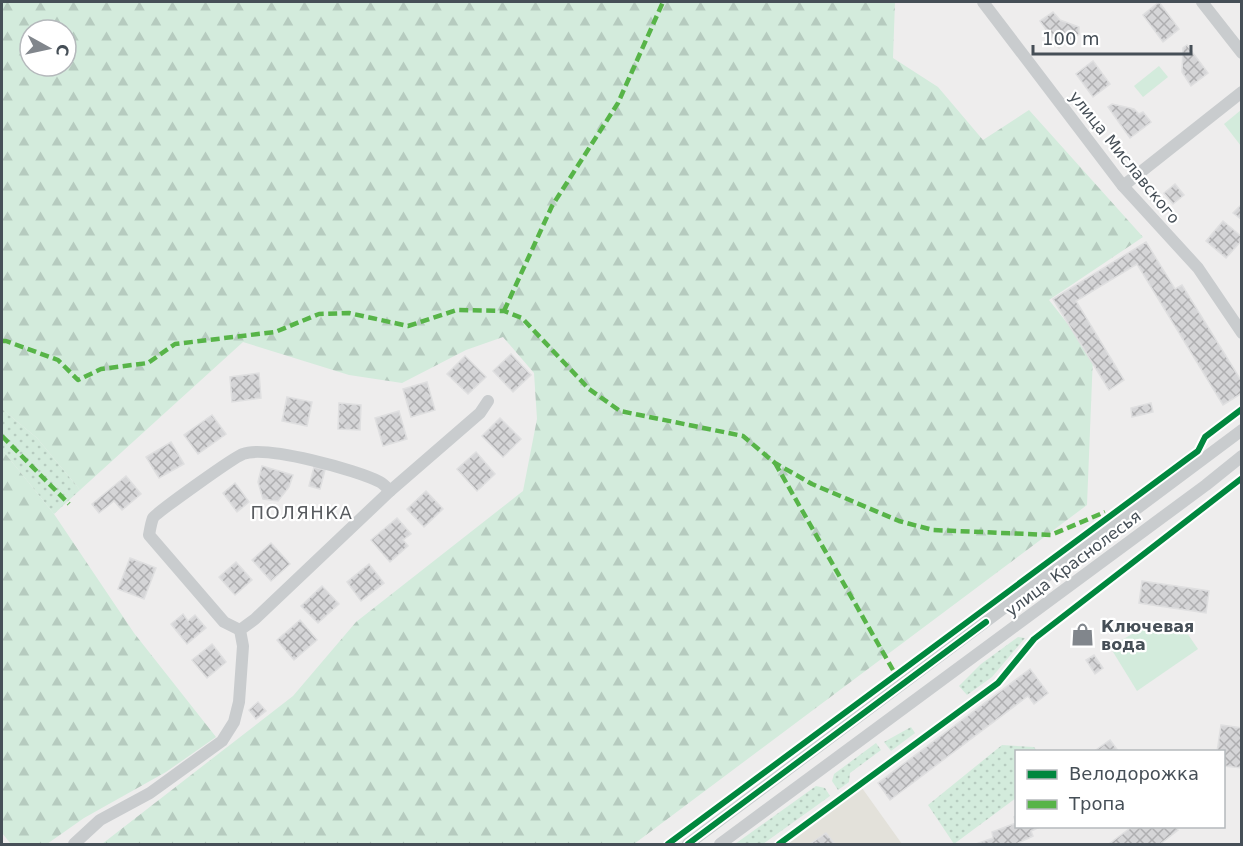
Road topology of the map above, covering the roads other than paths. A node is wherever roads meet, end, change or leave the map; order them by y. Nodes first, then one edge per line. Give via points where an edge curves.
1 (983, 2) edge
2 (1202, 2) edge
3 (1242, 53) edge
4 (1242, 92) edge
5 (1123, 186) junction
6 (1242, 333) edge
7 (488, 401) dead end
8 (1242, 430) edge
9 (1242, 456) edge
10 (1193, 467) junction
11 (1206, 485) junction
12 (390, 491) junction
13 (240, 630) junction
14 (74, 844) edge
15 (688, 844) edge
16 (720, 844) edge

1 - 5 street, улица Миславского
2 - 3 street
4 - 5 street
5 - 6 street, улица Миславского via 1198,268
7 - 12 street via 480,413
8 - 10 street, улица Краснолесья
9 - 11 street, улица Краснолесья
10 - 11 street
10 - 15 street, улица Краснолесья
11 - 16 street, улица Краснолесья
12 - 13 street
12 - 13 street via 382,482 334,466 271,452 242,454 154,516 149,536 224,622
13 - 14 street via 243,646 239,702 234,723 222,741 150,793 100,820

